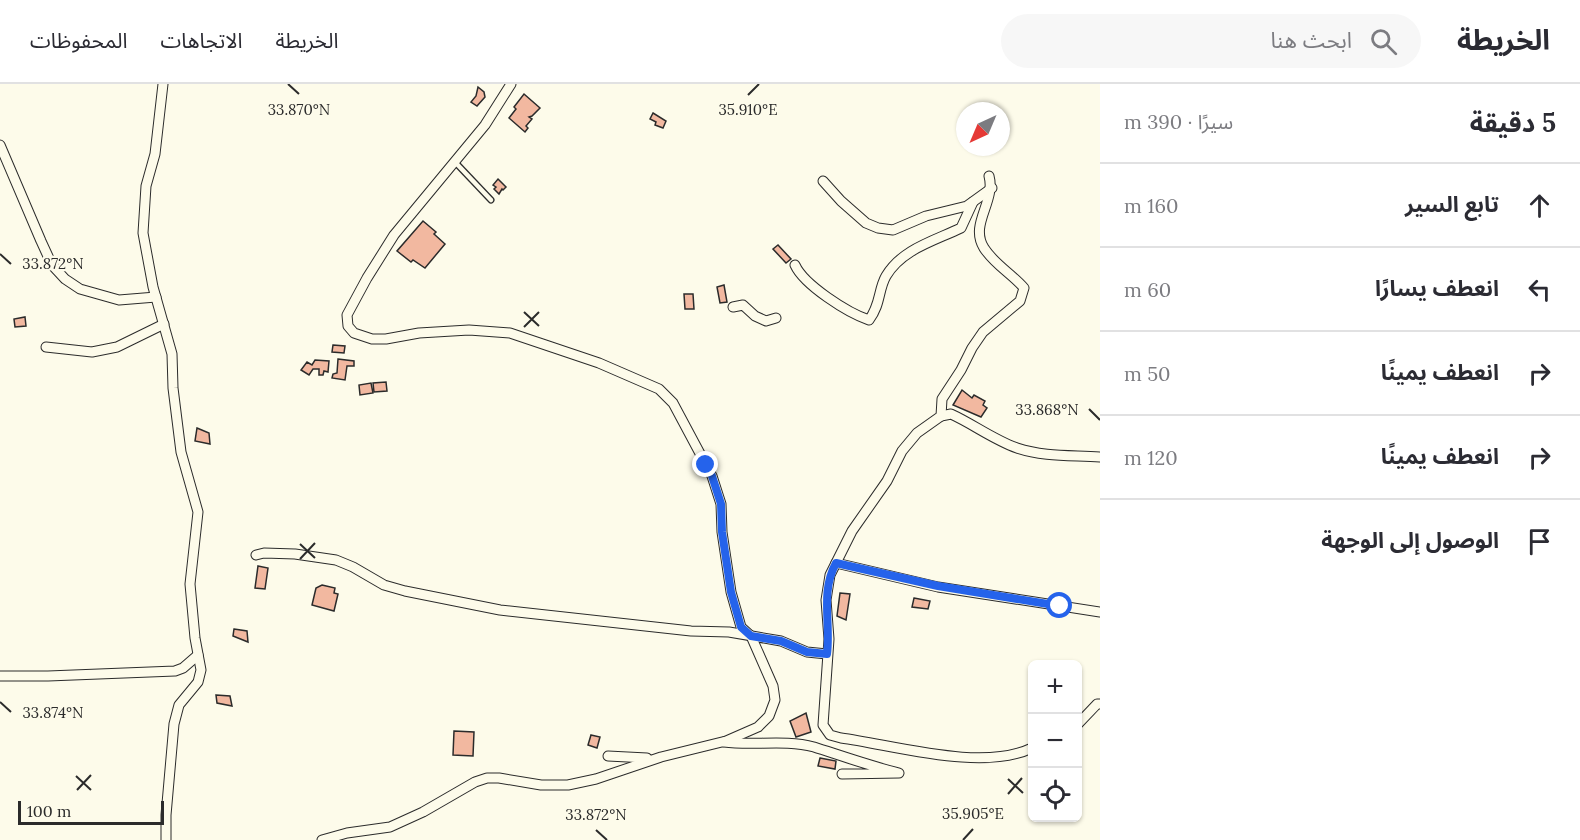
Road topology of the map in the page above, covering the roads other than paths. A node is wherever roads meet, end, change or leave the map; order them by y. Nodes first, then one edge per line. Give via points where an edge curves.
1 (163, 84) edge
2 (511, 84) edge
3 (0, 145) edge
4 (455, 162) junction
5 (988, 176) dead end
6 (823, 181) dead end
7 (992, 188) junction
8 (491, 200) dead end
9 (973, 202) junction
10 (795, 265) dead end
11 (156, 297) junction
12 (732, 307) dead end
13 (776, 318) dead end
14 (164, 324) junction
15 (46, 347) dead end
16 (941, 416) junction
17 (1100, 456) edge
18 (256, 555) dead end
19 (836, 563) junction
20 (1100, 612) edge
21 (751, 636) junction
22 (827, 654) junction
23 (198, 655) junction
24 (0, 676) edge
25 (1100, 704) edge
26 (1082, 719) edge
27 (723, 742) junction
28 (1028, 749) edge
29 (608, 756) dead end
30 (662, 757) junction
31 (842, 774) dead end
32 (166, 840) edge
33 (322, 840) edge

1 - 11 street via 143,222
2 - 4 street
3 - 11 street via 52,265 65,279 80,289 119,300
4 - 8 lane
4 - 21 street via 394,235 347,315 348,326 354,333 372,339 469,330 510,333 599,363 659,389 674,403 712,476 721,504 731,592 741,627
5 - 7 street
6 - 9 street via 855,214 878,228 893,230
7 - 9 street
7 - 16 street via 978,232 984,248 1024,288 1020,301 983,332 972,348 942,399
9 - 10 street via 961,228 929,241 893,266 868,320 812,285
11 - 14 street
12 - 13 street via 744,305 766,321
14 - 15 street via 100,351
14 - 23 street via 172,354 181,452 198,512 190,584
16 - 17 street via 951,414 1004,443 1031,452
16 - 19 street via 917,433 902,451
18 - 21 street via 295,554 336,560 384,585 500,610
19 - 20 street via 938,586
19 - 22 street via 826,600
21 - 22 street
21 - 27 street via 773,686 774,706 758,727
22 - 28 street via 823,725 830,735 955,756 997,757
23 - 24 street via 175,671
23 - 32 street via 200,678 179,705 174,724
25 - 26 street
27 - 30 street
27 - 31 street via 815,747 899,773
29 - 30 street
30 - 33 street via 568,785 487,778 390,827

